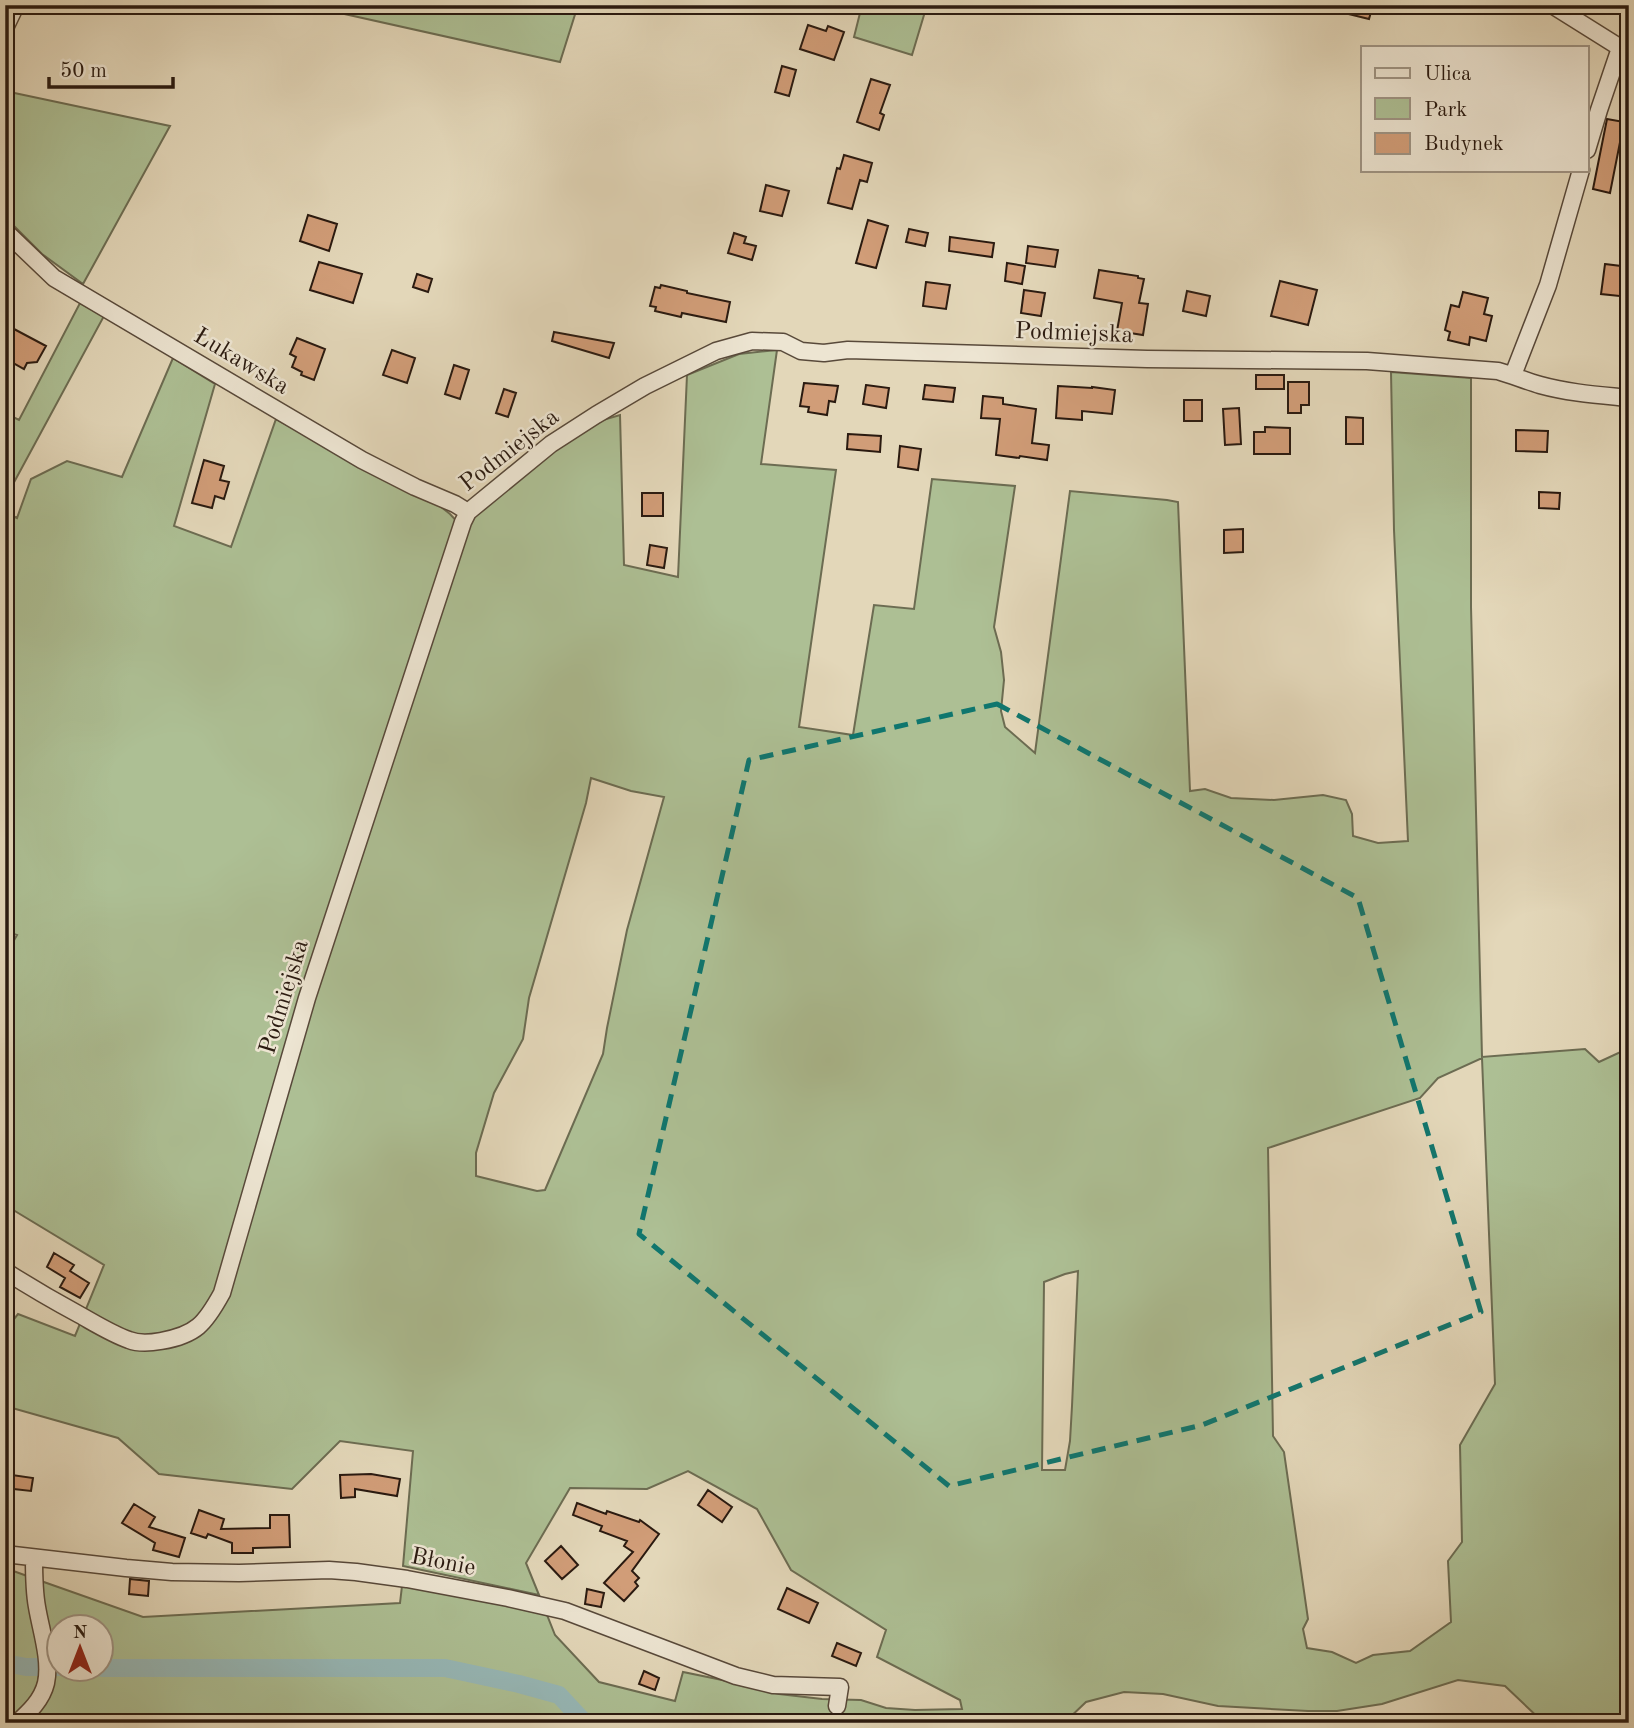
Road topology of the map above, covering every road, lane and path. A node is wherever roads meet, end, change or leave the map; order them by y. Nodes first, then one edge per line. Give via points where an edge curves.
1 (16, 5) edge
2 (1552, 5) edge
3 (5, 28) edge
4 (1624, 51) edge
5 (1588, 146) edge
6 (1580, 172) edge
7 (5, 231) edge
8 (1513, 375) junction
9 (1629, 398) edge
10 (468, 512) junction
11 (5, 1270) edge
12 (5, 1554) edge
13 (34, 1558) junction
14 (837, 1706) dead end
15 (17, 1723) edge

1 - 3 street
2 - 4 street
4 - 5 street
6 - 8 street via 1548,285
7 - 10 street, Łukawska via 54,278 362,460
8 - 9 street, Podmiejska via 1539,385
8 - 10 street, Podmiejska via 1367,361 848,349 824,353 800,351 783,342 752,341 695,360 596,415 551,444
10 - 11 street, Podmiejska via 307,998 222,1293 213,1310 181,1337 131,1342
12 - 13 street, Błonie
13 - 14 street, Błonie via 173,1572 329,1570 407,1579 565,1611 760,1682 841,1687
13 - 15 street via 46,1683 34,1707

